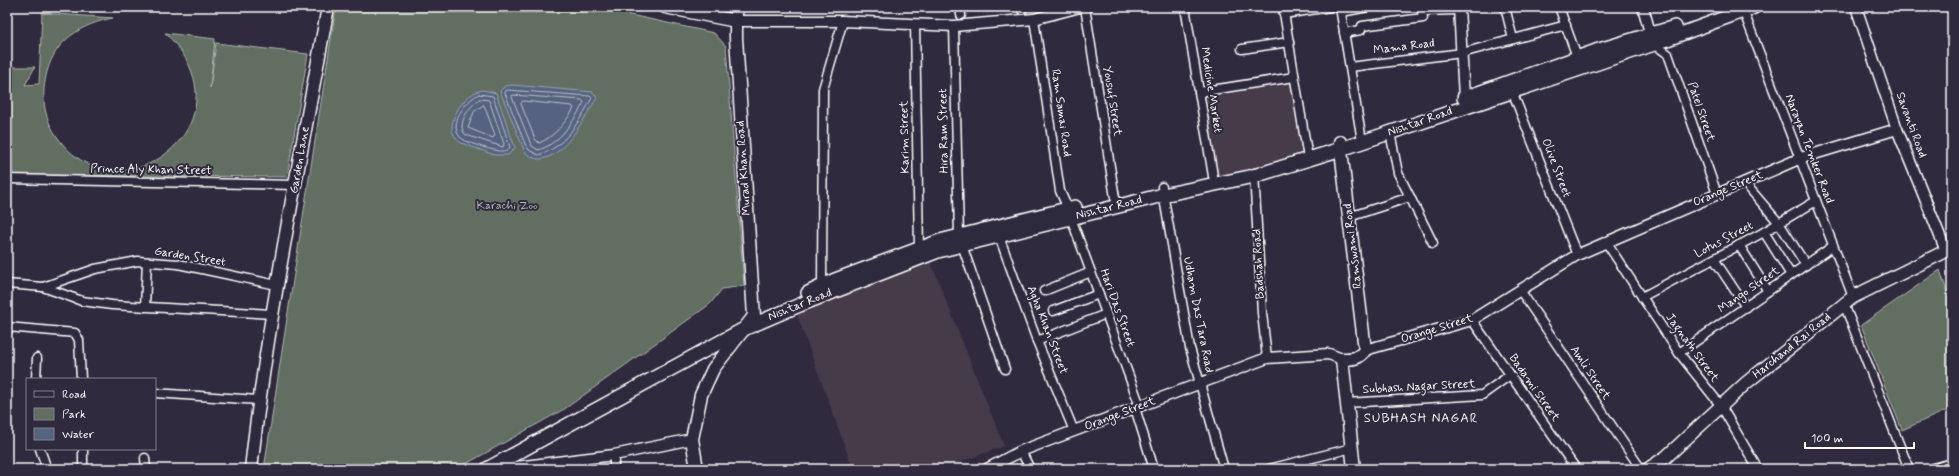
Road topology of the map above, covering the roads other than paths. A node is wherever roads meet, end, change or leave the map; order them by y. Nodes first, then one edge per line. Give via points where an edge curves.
1 (328, 7) edge
2 (665, 7) edge
3 (736, 7) edge
4 (1080, 7) edge
5 (1085, 7) edge
6 (1185, 7) edge
7 (1330, 7) edge
8 (1368, 7) edge
9 (1505, 7) edge
10 (1559, 7) edge
11 (1643, 7) edge
12 (1856, 7) edge
13 (1459, 8) edge
14 (1743, 8) edge
15 (1340, 9) edge
16 (1422, 9) edge
17 (1283, 10) edge
18 (1034, 19) junction
19 (736, 20) junction
20 (842, 22) junction
21 (915, 24) junction
22 (1566, 25) junction
23 (954, 26) junction
24 (1344, 33) junction
25 (1514, 39) junction
26 (1652, 39) junction
27 (1289, 42) junction
28 (1242, 49) dead end
29 (1462, 53) junction
30 (1577, 57) junction
31 (1350, 67) junction
32 (1294, 77) junction
33 (1512, 91) junction
34 (1199, 92) junction
35 (1464, 98) junction
36 (1897, 129) junction
37 (1390, 132) junction
38 (1361, 135) junction
39 (1340, 146) junction
40 (1307, 152) junction
41 (1801, 158) junction
42 (1254, 173) junction
43 (1213, 176) junction
44 (7, 179) edge
45 (1744, 182) junction
46 (295, 185) junction
47 (1163, 191) junction
48 (1717, 194) junction
49 (1410, 197) junction
50 (1115, 198) junction
51 (1816, 201) junction
52 (1069, 213) junction
53 (1349, 217) junction
54 (1779, 223) junction
55 (1764, 232) junction
56 (999, 236) junction
57 (960, 241) junction
58 (1606, 242) junction
59 (1432, 243) dead end
60 (1739, 245) junction
61 (1833, 246) junction
62 (919, 248) junction
63 (1949, 249) edge
64 (1577, 255) junction
65 (1714, 259) junction
66 (147, 262) junction
67 (1806, 265) junction
68 (1091, 272) junction
69 (1791, 275) junction
70 (7, 284) edge
71 (277, 285) junction
72 (822, 286) junction
73 (43, 287) junction
74 (1520, 290) junction
75 (1044, 291) dead end
76 (1768, 291) junction
77 (1099, 294) junction
78 (1642, 297) junction
79 (1848, 301) junction
80 (145, 307) junction
81 (1746, 307) junction
82 (1052, 311) dead end
83 (273, 314) junction
84 (1106, 314) junction
85 (754, 316) junction
86 (1472, 320) junction
87 (7, 327) edge
88 (746, 328) junction
89 (1037, 341) junction
90 (1365, 350) junction
91 (1679, 353) junction
92 (36, 358) dead end
93 (1267, 358) junction
94 (1342, 359) junction
95 (1005, 369) dead end
96 (1510, 375) junction
97 (36, 378) edge
98 (81, 378) edge
99 (1200, 384) junction
100 (156, 393) edge
101 (258, 400) junction
102 (1346, 403) junction
103 (1721, 406) junction
104 (1137, 407) junction
105 (1074, 431) junction
106 (692, 439) junction
107 (1352, 448) junction
108 (40, 450) edge
109 (83, 450) edge
110 (1021, 451) junction
111 (614, 455) junction
112 (145, 458) dead end
113 (1952, 463) edge
114 (47, 469) edge
115 (83, 469) edge
116 (146, 469) edge
117 (251, 469) edge
118 (479, 469) edge
119 (487, 469) edge
120 (500, 469) edge
121 (614, 469) edge
122 (697, 469) edge
123 (987, 469) edge
124 (1030, 469) edge
125 (1154, 469) edge
126 (1224, 469) edge
127 (1269, 469) edge
128 (1354, 469) edge
129 (1576, 469) edge
130 (1641, 469) edge
131 (1648, 469) edge
132 (1758, 469) edge
133 (1909, 469) edge
134 (1930, 469) edge

1 - 46 main road, Garden Lane
2 - 19 main road
3 - 19 main road, Murad Khan Road
4 - 18 street
5 - 50 street, Yousuf Street
6 - 34 street, Medicine Market
7 - 17 street
8 - 15 street
9 - 25 street
10 - 22 street
11 - 26 street
12 - 36 street, Savanti Road
13 - 16 street
13 - 29 street
14 - 26 main road, Nishtar Road
14 - 41 street, Narayan Temker Road
15 - 24 street
16 - 24 street via 1423,18 1362,26 1361,30
17 - 27 street
18 - 23 street
18 - 52 street, Ram Samai Road via 1060,191
19 - 20 street
19 - 85 main road, Murad Khan Road
20 - 21 street
20 - 72 street via 823,89
21 - 23 street
21 - 62 street, Karim Street
22 - 25 street, Mama Road
22 - 30 street
23 - 57 street, Hira Ram Street
24 - 31 street
25 - 29 street, Mama Road
26 - 30 main road, Nishtar Road
26 - 33 main road, Nishtar Road
26 - 48 street, Patel Street via 1668,54
27 - 28 street
27 - 32 street
29 - 31 street, Mama Road
29 - 35 street
30 - 35 main road, Nishtar Road
31 - 38 street
32 - 34 street
32 - 40 street
33 - 37 main road, Nishtar Road
33 - 64 street, Olive Street
34 - 43 street, Medicine Market
35 - 38 main road, Nishtar Road
36 - 41 street, Orange Street
36 - 63 street, Savanti Road
37 - 39 main road, Nishtar Road
37 - 49 street via 1398,173
38 - 39 main road, Nishtar Road
39 - 40 main road, Nishtar Road
39 - 42 main road, Nishtar Road
39 - 53 main road, Ramswami Road
40 - 42 main road, Nishtar Road
41 - 45 street, Orange Street
41 - 51 street, Narayan Temker Road
42 - 43 main road, Nishtar Road
42 - 47 main road, Nishtar Road
42 - 93 street, Badshah Road
43 - 47 main road, Nishtar Road
44 - 46 street, Prince Aly Khan Street
45 - 48 street, Orange Street
45 - 54 street
46 - 71 main road, Garden Lane
47 - 50 main road, Nishtar Road
47 - 52 main road, Nishtar Road
47 - 99 street, Udham Das Tara Road via 1190,348
48 - 58 street, Orange Street
49 - 53 street
49 - 59 street
50 - 52 main road, Nishtar Road
51 - 54 street, Lotus Street
51 - 61 street, Narayan Temker Road
52 - 56 main road, Nishtar Road
52 - 57 main road, Nishtar Road
52 - 68 street, Hari Das Street
53 - 90 main road, Ramswami Road
54 - 55 street, Lotus Street
54 - 67 street
55 - 60 street, Lotus Street
55 - 69 street
56 - 57 main road, Nishtar Road
56 - 89 street, Agha Khan Street
57 - 62 main road, Nishtar Road
57 - 88 main road, Nishtar Road
57 - 95 street, Hira Ram Street
58 - 64 street, Orange Street
58 - 78 street, Jagnath Street
60 - 65 street, Lotus Street
60 - 76 street
61 - 67 street, Mango Street
61 - 79 street, Narayan Temker Road
62 - 72 main road, Nishtar Road
63 - 79 main road, Harchand Rai Road
64 - 74 street, Orange Street
65 - 78 street, Lotus Street
65 - 81 street
66 - 71 street, Garden Street via 178,264
66 - 73 street, Garden Street via 95,270
66 - 80 street
67 - 69 street, Mango Street
68 - 75 street
68 - 77 street, Hari Das Street
69 - 76 street, Mango Street
70 - 73 street, Garden Street
71 - 83 main road, Garden Lane
72 - 85 main road, Nishtar Road
73 - 80 street via 82,301
74 - 86 street, Orange Street
74 - 130 street, Amli Street
76 - 81 street, Mango Street
77 - 82 street
77 - 84 street, Hari Das Street
78 - 91 street, Jagnath Street
79 - 103 main road, Harchand Rai Road
79 - 133 street, Narayan Temker Road
80 - 83 street
81 - 91 street, Mango Street
83 - 101 main road, Garden Lane
84 - 89 street
84 - 104 street, Hari Das Street
85 - 88 main road
85 - 118 main road, Nishtar Road
86 - 90 street, Orange Street
86 - 96 street, Badami Street
87 - 98 street via 75,333 79,340
88 - 106 main road via 713,369 701,395
88 - 119 main road, Nishtar Road
89 - 105 street, Agha Khan Street
90 - 94 main road, Orange Street via 1355,359
91 - 103 street, Jagnath Street
92 - 97 street
93 - 94 street, Orange Street via 1329,354
93 - 99 street, Orange Street
94 - 102 main road
96 - 102 street, Subhash Nagar Street via 1482,395
96 - 129 street, Badami Street
99 - 104 street, Orange Street
99 - 126 street, Udham Das Tara Road
100 - 101 street
101 - 117 main road, Garden Lane
102 - 107 main road
103 - 131 main road, Harchand Rai Road via 1666,457
103 - 132 street, Jagnath Street
104 - 105 street, Orange Street
104 - 125 street, Hari Das Street
105 - 110 street, Orange Street
106 - 111 street
106 - 122 main road
107 - 127 street
107 - 128 main road
108 - 114 street
109 - 115 street
110 - 123 street, Orange Street
110 - 124 street
111 - 120 street
111 - 121 street
112 - 116 street
113 - 134 street

